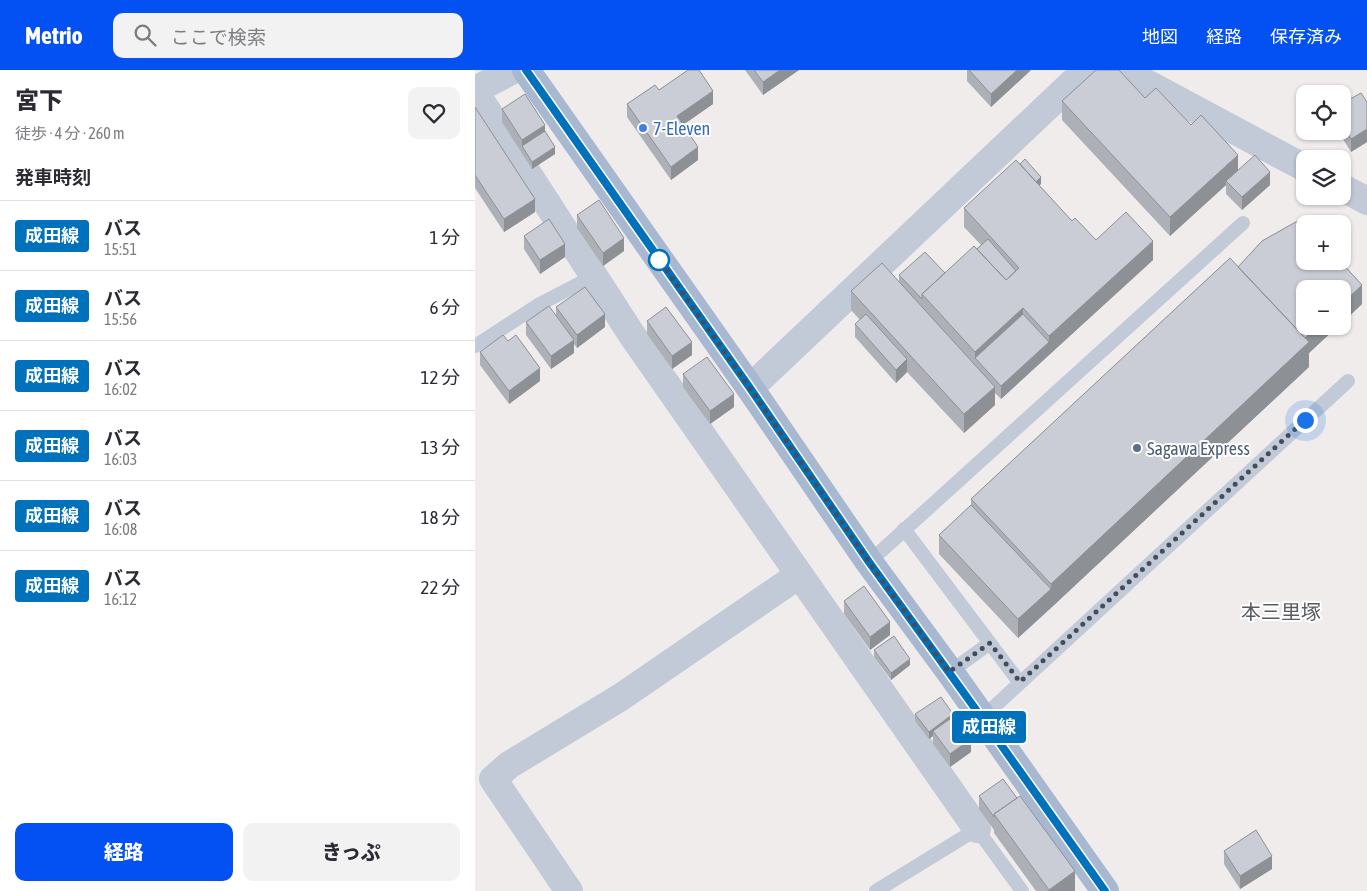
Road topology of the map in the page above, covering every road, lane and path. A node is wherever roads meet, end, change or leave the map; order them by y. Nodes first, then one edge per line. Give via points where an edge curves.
1 (1086, 70) edge
2 (1122, 70) edge
3 (528, 72) edge
4 (475, 91) edge
5 (1296, 163) edge
6 (1351, 192) edge
7 (1367, 201) edge
8 (1243, 223) dead end
9 (594, 276) junction
10 (475, 346) edge
11 (1348, 380) dead end
12 (750, 388) junction
13 (904, 529) junction
14 (869, 562) junction
15 (799, 575) junction
16 (990, 643) junction
17 (949, 672) junction
18 (1020, 682) junction
19 (982, 718) junction
20 (977, 829) junction
21 (569, 891) edge
22 (876, 891) edge
23 (1022, 891) edge
24 (1105, 891) edge

1 - 12 street
2 - 5 street
3 - 4 street
3 - 12 main road
4 - 9 street
6 - 7 street
8 - 13 lane
9 - 10 lane via 540,304
9 - 15 street
11 - 18 lane
12 - 14 main road
13 - 14 lane
13 - 16 lane
14 - 17 main road
15 - 20 street
15 - 21 street via 621,697 509,765 493,779
16 - 17 lane
16 - 18 lane
17 - 19 main road
18 - 19 lane
19 - 24 main road
20 - 22 lane
20 - 23 lane

